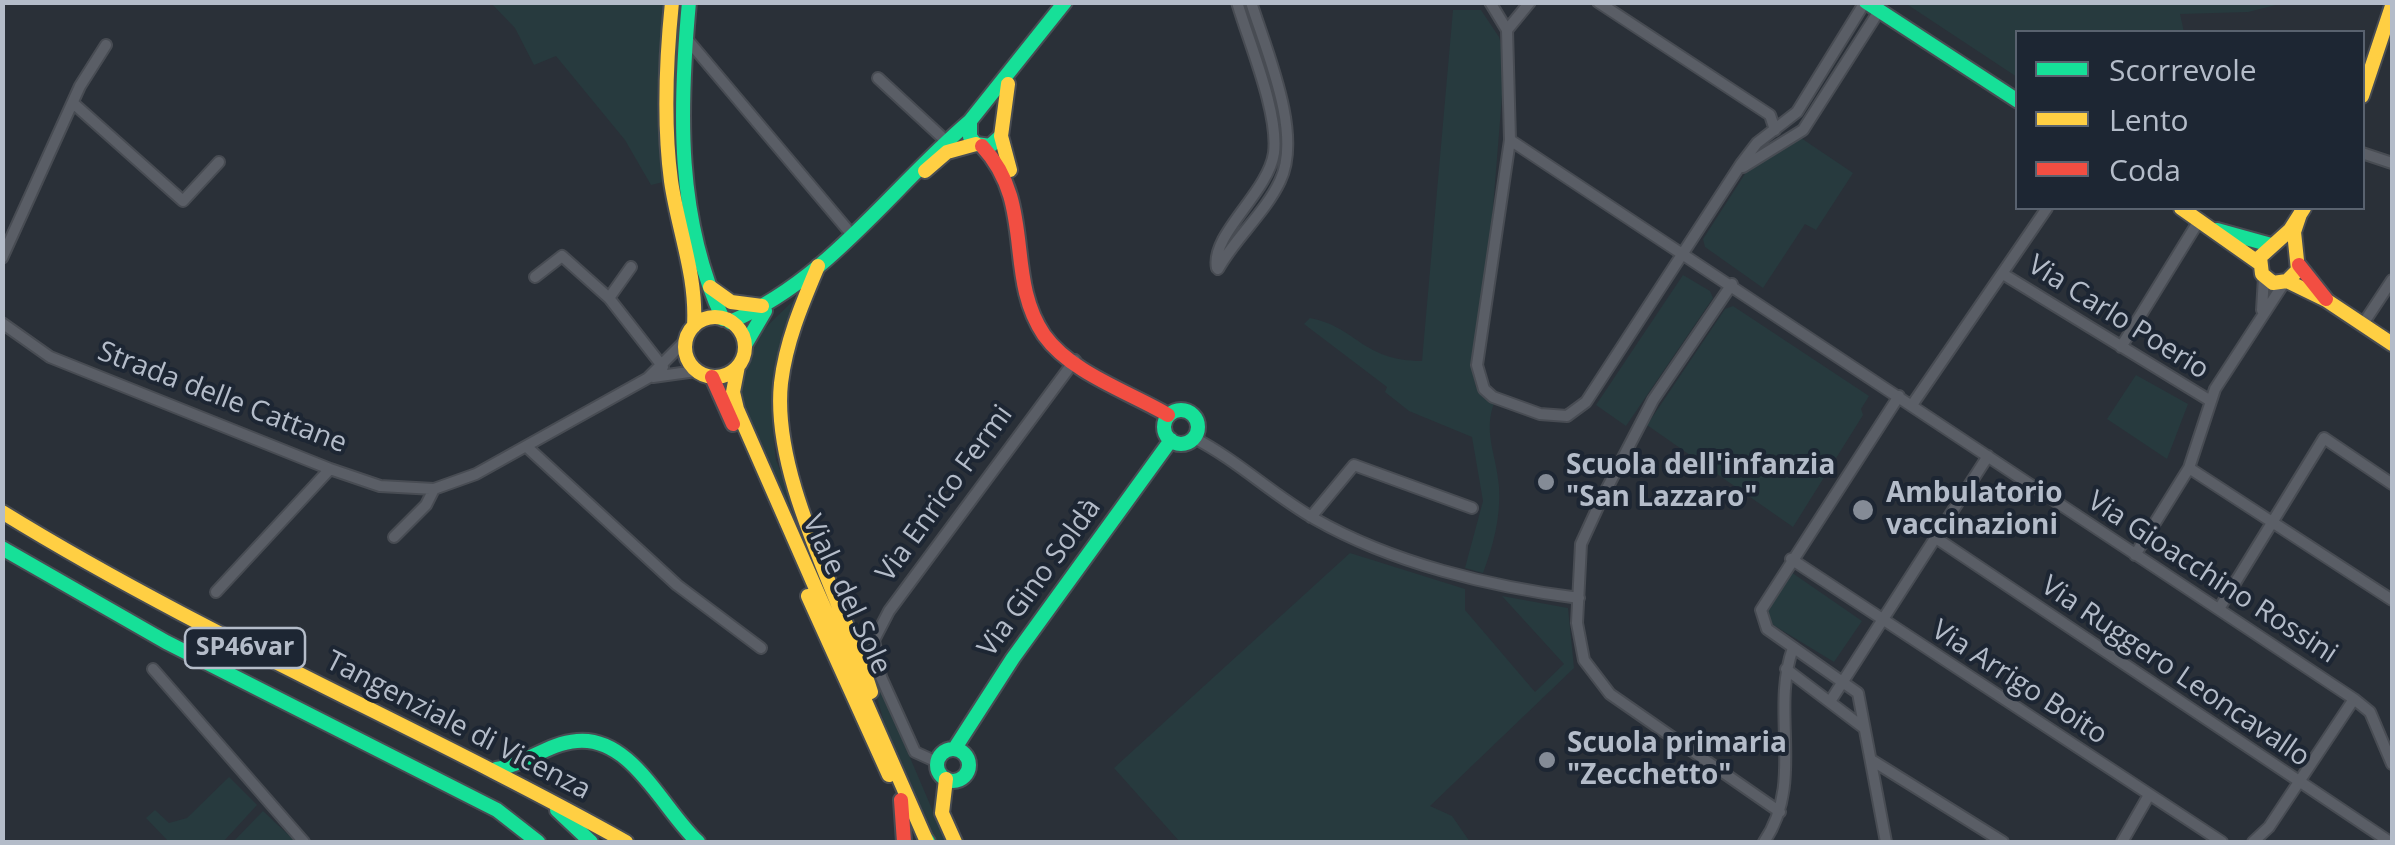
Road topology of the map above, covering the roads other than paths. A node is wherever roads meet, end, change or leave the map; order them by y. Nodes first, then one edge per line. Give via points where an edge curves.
1 (672, 2) edge
2 (689, 2) edge
3 (1066, 2) edge
4 (1237, 2) edge
5 (1251, 2) edge
6 (1490, 2) edge
7 (1530, 2) edge
8 (1598, 2) edge
9 (1870, 5) edge
10 (2392, 6) edge
11 (1506, 30) junction
12 (685, 37) junction
13 (106, 45) dead end
14 (1012, 74) junction
15 (878, 78) dead end
16 (2365, 87) edge
17 (2015, 99) edge
18 (73, 104) junction
19 (973, 117) junction
20 (1001, 130) junction
21 (1775, 130) junction
22 (945, 140) junction
23 (1510, 140) junction
24 (979, 145) junction
25 (1760, 148) junction
26 (2365, 153) edge
27 (219, 162) dead end
28 (2392, 163) edge
29 (1012, 195) junction
30 (889, 198) junction
31 (2046, 210) edge
32 (2185, 210) edge
33 (2302, 211) edge
34 (2200, 220) junction
35 (2216, 230) junction
36 (853, 236) junction
37 (2274, 244) junction
38 (1683, 255) junction
39 (2, 258) edge
40 (2297, 258) junction
41 (818, 266) junction
42 (632, 267) dead end
43 (2262, 270) junction
44 (2003, 274) junction
45 (535, 277) dead end
46 (2392, 280) edge
47 (706, 282) junction
48 (2286, 282) junction
49 (1732, 284) junction
50 (608, 298) junction
51 (2326, 300) junction
52 (768, 306) junction
53 (2260, 316) junction
54 (727, 320) junction
55 (2, 324) edge
56 (2362, 324) junction
57 (694, 326) junction
58 (686, 340) junction
59 (2392, 344) edge
60 (744, 345) junction
61 (2120, 347) junction
62 (1074, 360) junction
63 (738, 366) junction
64 (663, 367) junction
65 (696, 370) junction
66 (712, 377) junction
67 (648, 378) junction
68 (1899, 396) junction
69 (2210, 400) junction
70 (1912, 405) junction
71 (1168, 415) junction
72 (1194, 438) junction
73 (1170, 440) junction
74 (527, 448) junction
75 (1988, 456) junction
76 (2189, 468) junction
77 (330, 469) junction
78 (2392, 484) edge
79 (434, 488) junction
80 (1472, 508) dead end
81 (2, 512) edge
82 (1312, 517) junction
83 (2272, 523) junction
84 (394, 537) dead end
85 (1936, 538) junction
86 (2, 548) edge
87 (2135, 555) junction
88 (1792, 559) junction
89 (216, 592) dead end
90 (1579, 598) junction
91 (2392, 600) edge
92 (2219, 609) junction
93 (1882, 621) junction
94 (761, 648) dead end
95 (1793, 648) junction
96 (153, 668) dead end
97 (1786, 669) junction
98 (1844, 680) junction
99 (2354, 699) junction
100 (1830, 700) junction
101 (1864, 728) junction
102 (881, 730) junction
103 (955, 748) junction
104 (1873, 761) junction
105 (937, 762) junction
106 (2392, 764) edge
107 (496, 769) junction
108 (946, 779) junction
109 (2299, 783) junction
110 (535, 788) junction
111 (2148, 794) junction
112 (901, 800) junction
113 (1780, 812) junction
114 (304, 842) edge
115 (538, 842) edge
116 (590, 842) edge
117 (626, 842) edge
118 (698, 842) edge
119 (904, 842) edge
120 (925, 842) edge
121 (954, 842) edge
122 (1764, 842) edge
123 (1886, 842) edge
124 (2003, 842) edge
125 (2122, 842) edge
126 (2222, 842) edge
127 (2253, 842) edge
128 (2390, 842) edge

1 - 57 main road via 670,180 695,295
2 - 12 main road
3 - 14 main road
4 - 5 street via 1275,142 1270,171 1218,248 1218,269 1280,183 1288,151 1285,118
6 - 11 street
7 - 11 street
8 - 21 street via 1770,114
9 - 17 main road
9 - 21 street via 1797,112
9 - 25 street via 1803,130
10 - 16 main road
11 - 23 street
12 - 36 street
12 - 47 main road via 685,176
13 - 18 street
14 - 19 main road
14 - 20 main road
15 - 22 street
18 - 27 street via 183,201
18 - 39 street
19 - 20 main road via 986,112
19 - 22 main road
19 - 24 main road via 970,137
20 - 24 main road
20 - 29 main road
21 - 25 street
22 - 30 main road
23 - 38 street, Via Gioacchino Rossini
23 - 38 street via 1477,365 1484,389 1494,397 1540,414 1568,416 1586,402
24 - 29 main road via 998,161
24 - 30 main road via 947,152
25 - 38 street via 1738,169
26 - 28 street
29 - 62 main road via 1034,311 1042,332
30 - 36 main road
31 - 44 street
32 - 34 main road
33 - 37 main road
33 - 40 main road
34 - 35 main road
34 - 61 street
35 - 37 main road
35 - 43 main road
36 - 41 main road
37 - 40 main road
37 - 43 main road
38 - 49 street, Via Gioacchino Rossini
40 - 48 main road
40 - 51 main road
41 - 52 main road
41 - 102 main road via 786,347 783,453 862,653
42 - 50 street
43 - 48 main road
43 - 53 street
44 - 61 street, Via Carlo Poerio
44 - 70 street
45 - 50 street via 562,256
46 - 56 street
47 - 52 main road via 731,302
47 - 54 main road
48 - 51 main road
48 - 53 street
49 - 68 street, Via Gioacchino Rossini
49 - 90 street via 1654,400 1603,496 1581,544
50 - 64 street
51 - 56 main road
52 - 54 main road
52 - 60 main road
53 - 69 street
54 - 57 main road
54 - 60 main road
55 - 77 street, Strada delle Cattane via 50,357
56 - 59 main road
57 - 58 main road
58 - 64 street, Strada delle Cattane
58 - 65 main road
60 - 63 main road, Viale del Sole
61 - 69 street, Via Carlo Poerio
62 - 71 main road
62 - 105 street, Via Enrico Fermi via 874,640 881,677 907,738 915,752
63 - 66 main road
63 - 102 main road, Viale del Sole via 737,409
64 - 67 street, Strada delle Cattane
65 - 66 main road
65 - 67 street, Strada delle Cattane
66 - 112 main road, Viale del Sole
67 - 74 street, Strada delle Cattane
68 - 70 street, Via Gioacchino Rossini
68 - 88 street
69 - 76 street
70 - 75 street, Via Gioacchino Rossini
71 - 72 main road via 1183,409 1194,415
71 - 73 main road via 1164,428
72 - 73 main road
72 - 82 street
73 - 103 main road, Via Gino Soldà
74 - 79 street, Strada delle Cattane
74 - 94 street via 677,585
75 - 85 street
75 - 87 street, Via Gioacchino Rossini
76 - 83 street
76 - 87 street
77 - 79 street, Strada delle Cattane via 380,486
77 - 89 street
78 - 83 street via 2324,438
79 - 84 street
80 - 82 street via 1354,464
81 - 107 main road, Tangenziale di Vicenza / SP46var via 212,633
82 - 90 street via 1388,553
83 - 91 street
83 - 92 street
85 - 93 street
85 - 109 street, Via Ruggero Leoncavallo
86 - 115 main road via 166,642 496,810
87 - 92 street, Via Gioacchino Rossini
88 - 93 street, Via Arrigo Boito
88 - 95 street via 1762,610 1767,629
90 - 113 street via 1580,648 1592,676
92 - 99 street, Via Gioacchino Rossini
93 - 98 street
93 - 111 street, Via Arrigo Boito
95 - 97 street
95 - 98 street
96 - 114 street
97 - 100 street
97 - 113 street via 1787,776
98 - 100 street
98 - 101 street via 1858,693
99 - 106 street, Via Gioacchino Rossini via 2370,712
99 - 109 street
100 - 101 street
101 - 104 street
102 - 120 main road, Viale del Sole
103 - 105 main road
103 - 108 main road, Via Enrico Fermi via 967,755 969,770
104 - 123 street
104 - 124 street
105 - 108 main road, Via Enrico Fermi
107 - 110 main road, Tangenziale di Vicenza / SP46var
107 - 118 main road via 515,768 559,745 598,740 620,753
108 - 121 main road, Via Enrico Fermi via 942,813
109 - 127 street
109 - 128 street, Via Ruggero Leoncavallo
110 - 116 main road
110 - 117 main road, Tangenziale di Vicenza / SP46var
111 - 125 street
111 - 126 street, Via Arrigo Boito
112 - 119 main road
112 - 120 main road, Viale del Sole
113 - 122 street

